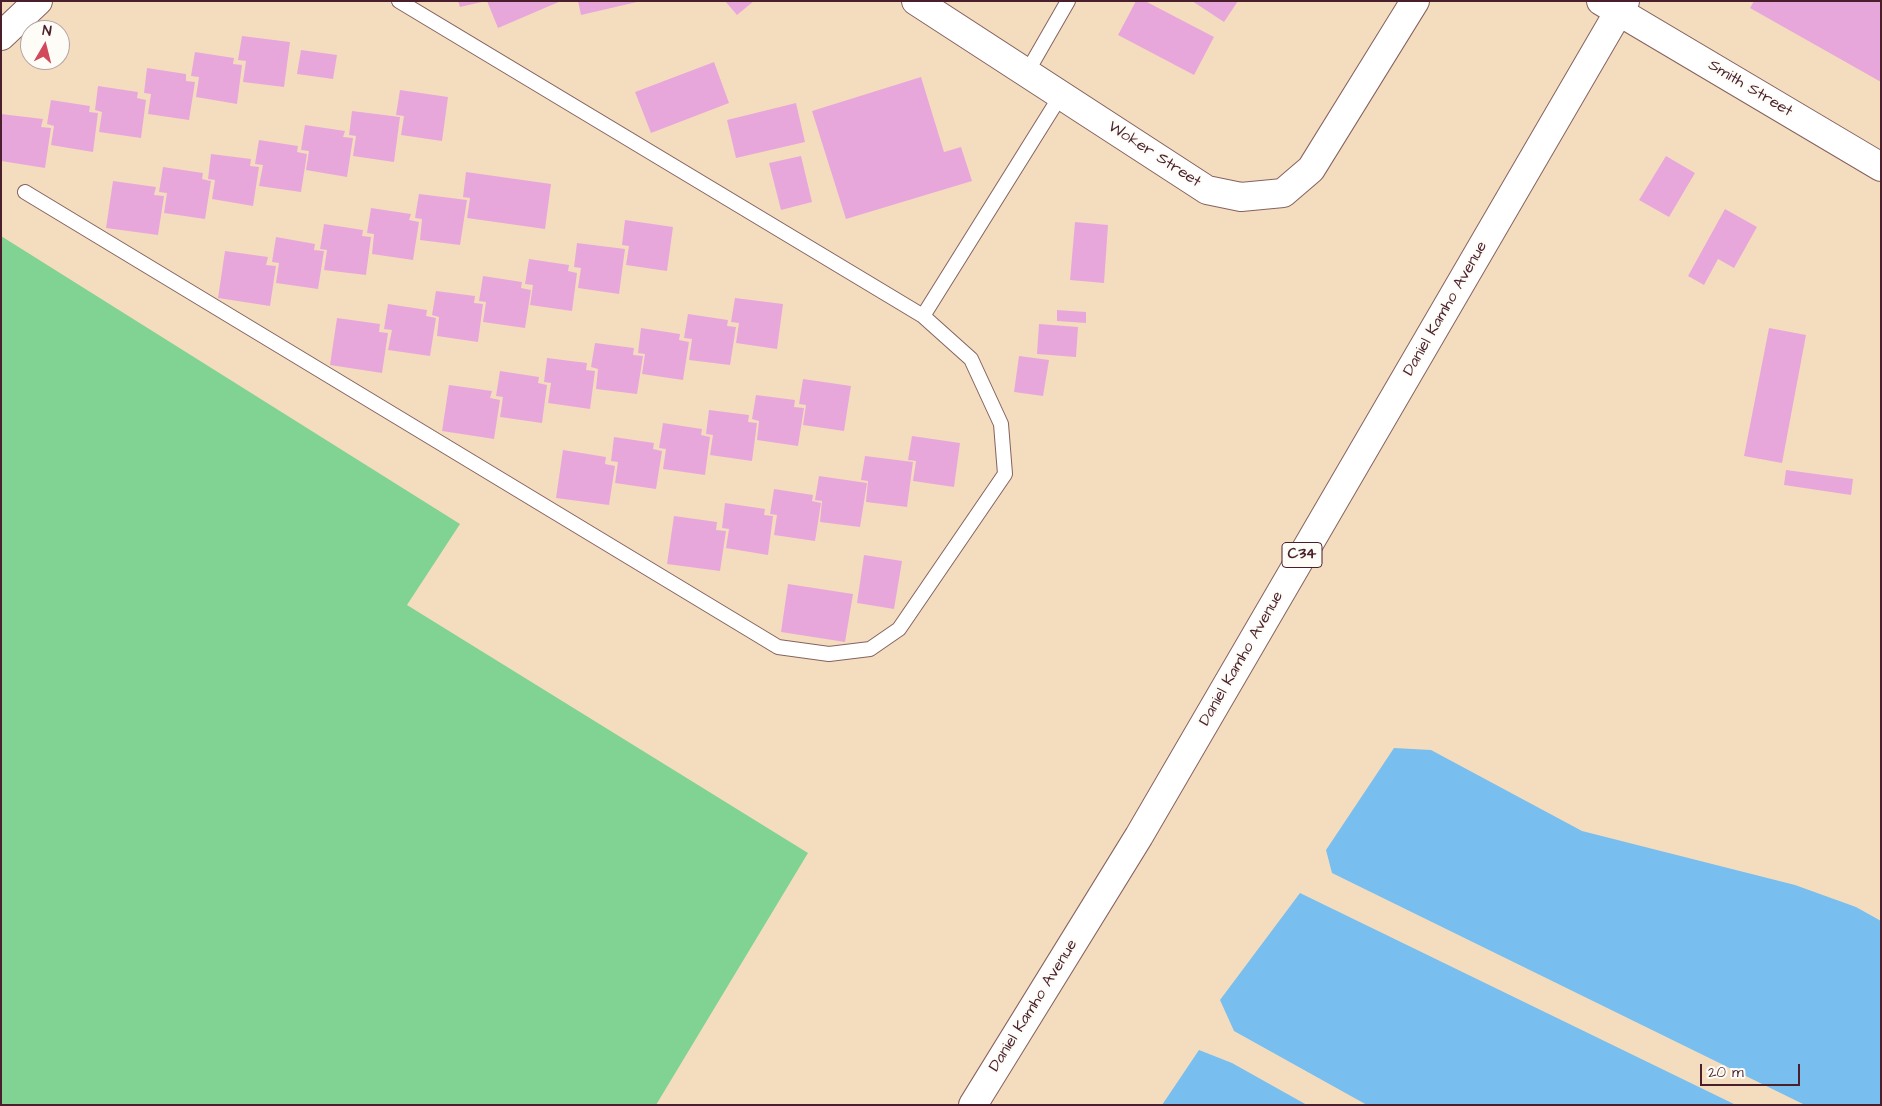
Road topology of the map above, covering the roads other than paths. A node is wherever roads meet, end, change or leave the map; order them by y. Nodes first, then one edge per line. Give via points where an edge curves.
1 (38, 1) edge
2 (399, 1) edge
3 (916, 1) edge
4 (1068, 1) edge
5 (1415, 1) edge
6 (1615, 5) edge
7 (1, 36) edge
8 (1026, 74) junction
9 (1061, 95) junction
10 (1881, 167) edge
11 (24, 192) dead end
12 (923, 316) junction
13 (973, 1105) edge

1 - 7 main road
2 - 12 lane
3 - 8 main road, Woker Street
4 - 8 lane
5 - 9 main road, Woker Street via 1311,169 1283,193 1241,197 1207,190
6 - 10 main road, Smith Street
6 - 13 main road, Daniel Kamho Avenue / C34 via 1138,836
8 - 9 main road, Woker Street
9 - 12 lane
11 - 12 lane via 778,647 821,653 870,650 899,629 1004,474 1001,424 971,359

